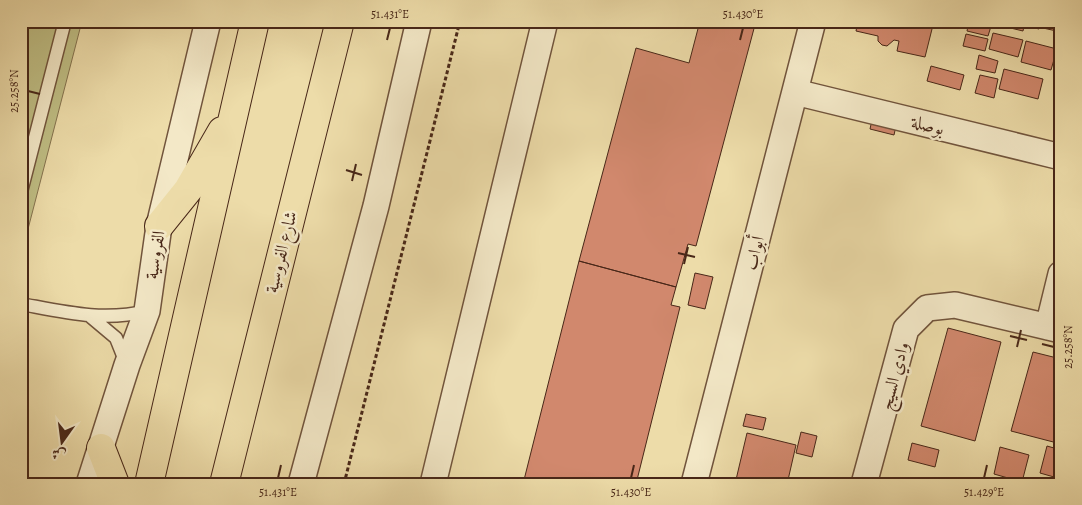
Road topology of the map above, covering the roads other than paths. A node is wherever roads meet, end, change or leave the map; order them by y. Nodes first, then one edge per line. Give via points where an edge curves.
1 (65, 21) edge
2 (208, 21) edge
3 (255, 21) edge
4 (340, 21) edge
5 (419, 21) edge
6 (546, 21) edge
7 (813, 21) edge
8 (796, 92) junction
9 (238, 104) junction
10 (1061, 157) edge
11 (21, 192) edge
12 (159, 226) junction
13 (1061, 274) edge
14 (21, 304) edge
15 (146, 311) junction
16 (91, 317) junction
17 (1054, 329) edge
18 (127, 365) junction
19 (101, 448) junction
20 (89, 484) edge
21 (115, 484) edge
22 (149, 484) edge
23 (224, 484) edge
24 (301, 484) edge
25 (433, 484) edge
26 (694, 484) edge
27 (864, 484) edge

1 - 11 lane
2 - 12 street, الفروسية
3 - 9 highway
4 - 23 highway, شارع الفروسية
5 - 24 street via 376,206
6 - 25 street
7 - 8 street, أبواب
8 - 10 street, بوصلة
8 - 26 street, أبواب
9 - 12 highway via 188,190
9 - 22 highway
12 - 15 street, الفروسية
13 - 17 street, وادي السيج
14 - 16 lane
15 - 16 lane via 118,317
15 - 18 street, الفروسية
16 - 18 lane via 116,338
17 - 27 street, وادي السيج via 954,305 927,308 906,330
18 - 19 street, الفروسية
19 - 20 street, الفروسية
19 - 21 highway

